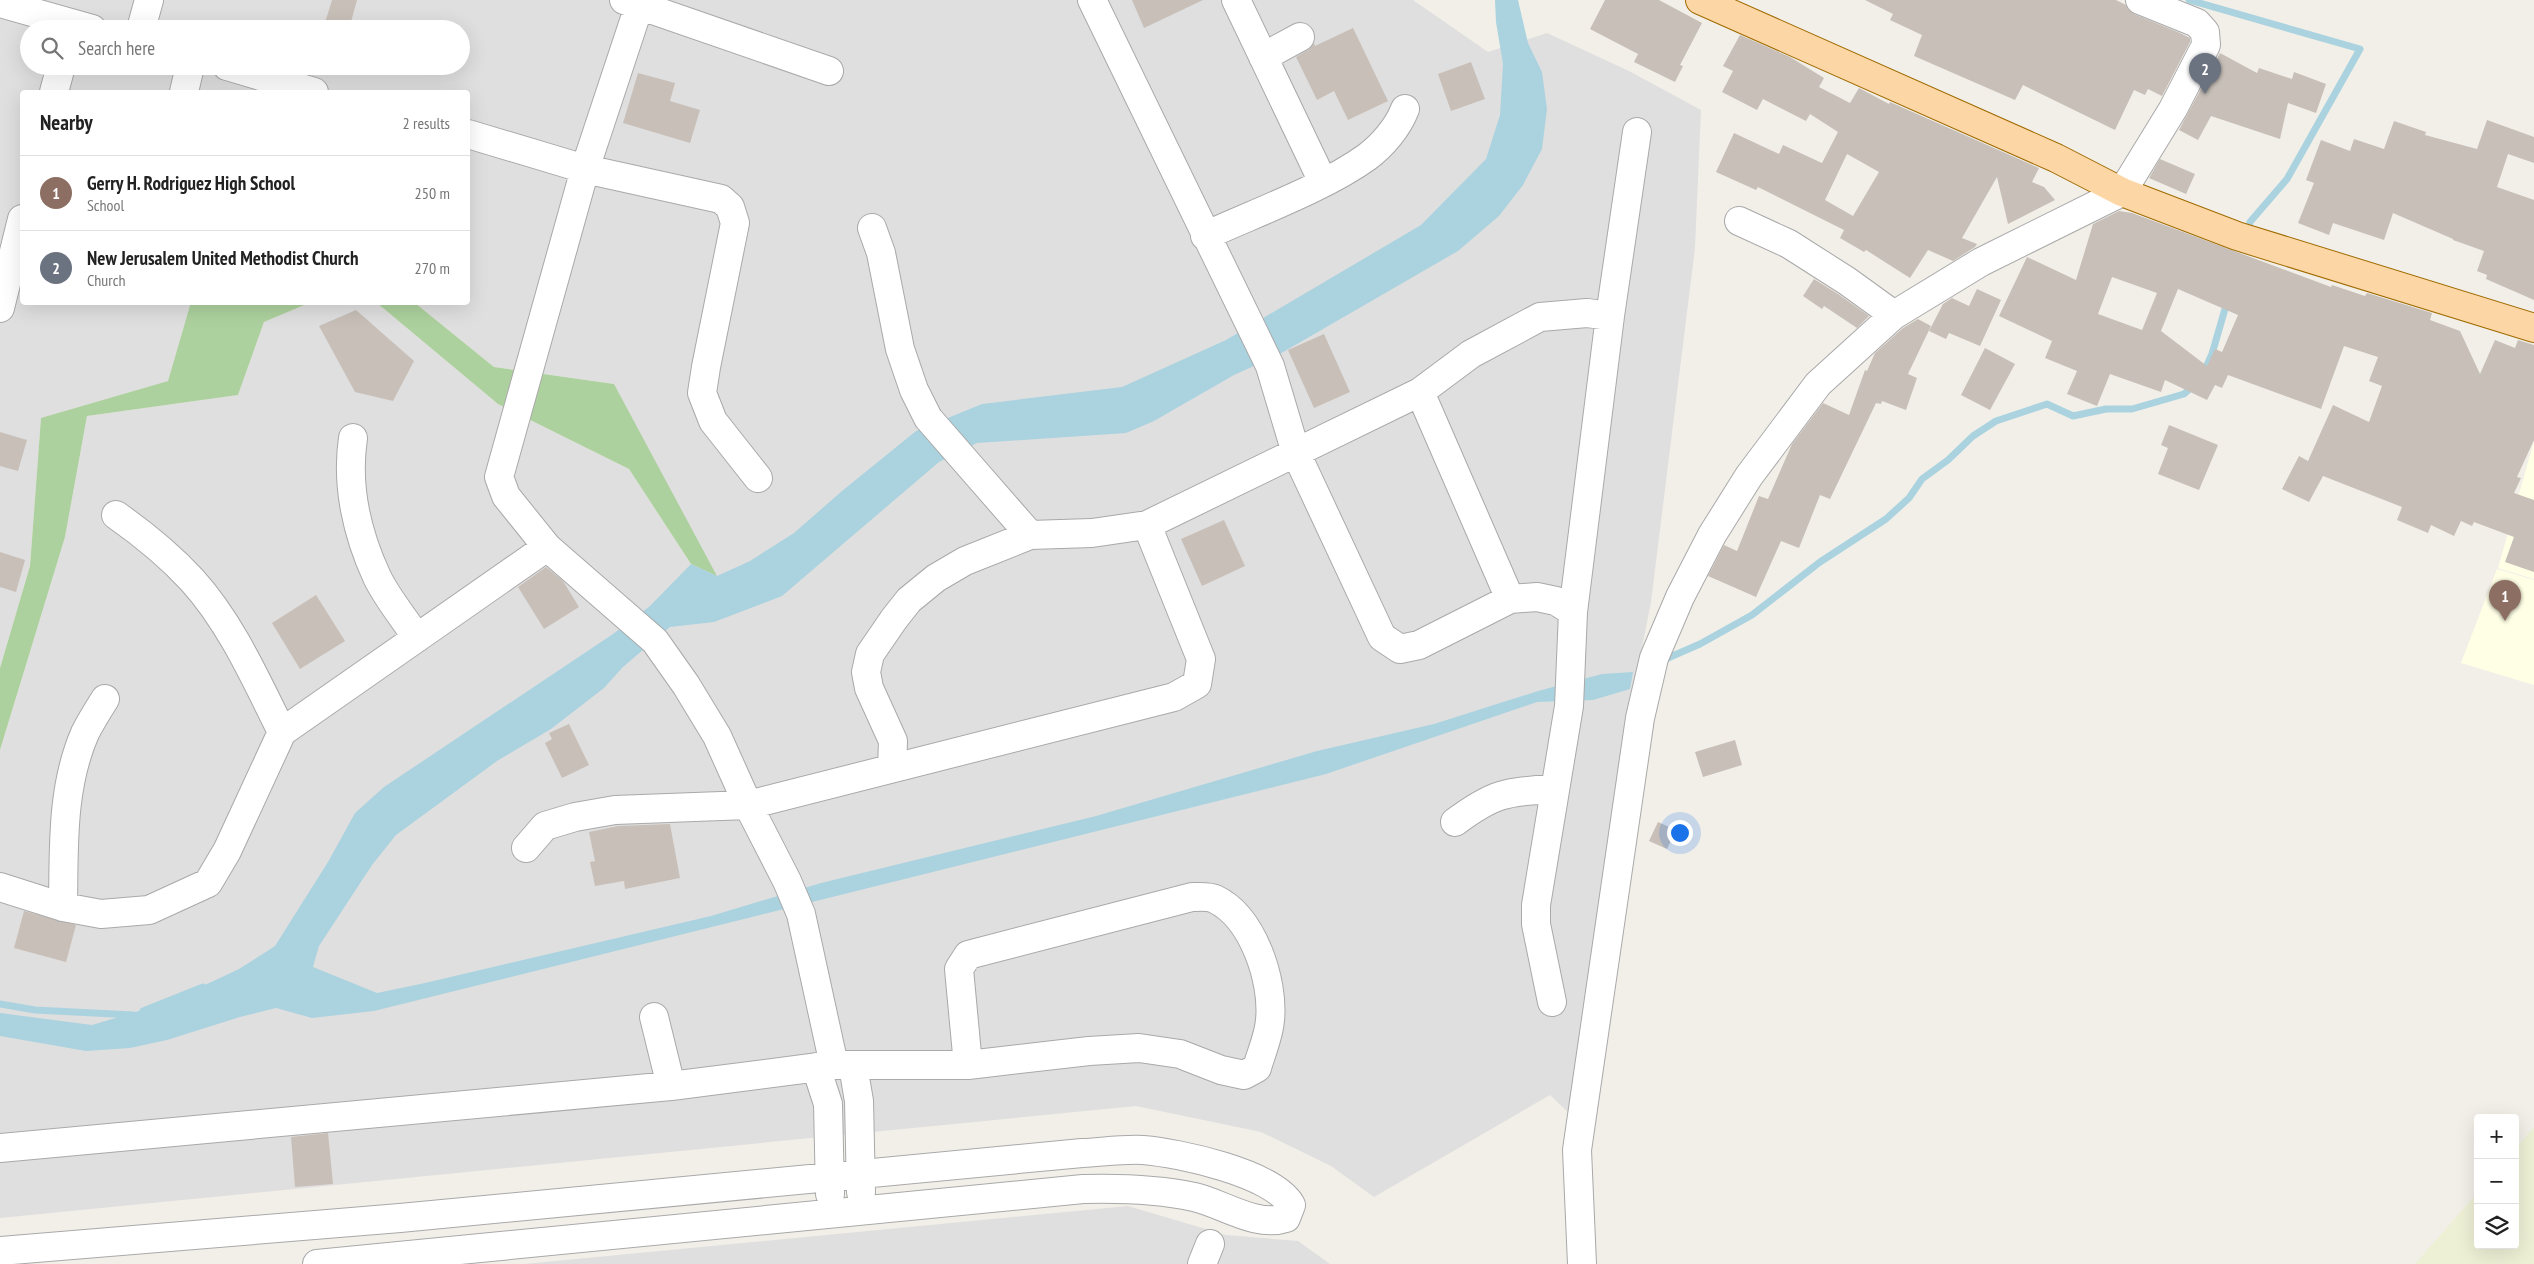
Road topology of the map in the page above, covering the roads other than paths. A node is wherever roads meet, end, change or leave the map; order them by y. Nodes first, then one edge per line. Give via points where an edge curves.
1 (150, 0) edge
2 (1092, 0) edge
3 (1236, 0) edge
4 (1700, 0) edge
5 (2140, 0) edge
6 (635, 2) edge
7 (0, 3) edge
8 (55, 20) edge
9 (144, 20) edge
10 (1300, 37) dead end
11 (1263, 57) junction
12 (829, 71) dead end
13 (59, 75) edge
14 (188, 75) edge
15 (257, 75) edge
16 (55, 90) edge
17 (184, 90) edge
18 (307, 90) edge
19 (1406, 110) dead end
20 (1637, 132) dead end
21 (470, 135) edge
22 (585, 169) junction
23 (1323, 182) junction
24 (2122, 192) junction
25 (1739, 221) dead end
26 (20, 227) edge
27 (872, 228) dead end
28 (1205, 236) junction
29 (0, 308) edge
30 (1894, 315) junction
31 (1610, 316) junction
32 (2534, 328) edge
33 (1420, 392) junction
34 (353, 438) dead end
35 (1296, 453) junction
36 (758, 478) dead end
37 (116, 515) dead end
38 (1147, 525) junction
39 (1030, 535) junction
40 (547, 547) junction
41 (1510, 599) junction
42 (1573, 612) junction
43 (417, 638) junction
44 (104, 699) dead end
45 (282, 732) junction
46 (892, 768) junction
47 (1553, 789) junction
48 (748, 805) junction
49 (1455, 822) dead end
50 (526, 848) dead end
51 (0, 887) edge
52 (63, 907) junction
53 (1552, 1002) dead end
54 (654, 1017) dead end
55 (835, 1066) junction
56 (968, 1066) junction
57 (670, 1086) junction
58 (0, 1148) edge
59 (861, 1174) junction
60 (830, 1177) junction
61 (861, 1211) junction
62 (830, 1214) junction
63 (430, 1215) junction
64 (400, 1218) junction
65 (0, 1251) edge
66 (431, 1259) edge
67 (399, 1260) edge
68 (317, 1264) edge
69 (1582, 1264) edge

1 - 9 street
2 - 28 street
3 - 11 street
4 - 24 main road via 2056,158
5 - 24 street via 2197,23 2205,32 2206,45 2173,109
6 - 12 street
6 - 22 street
7 - 8 street
10 - 11 street
11 - 23 street
13 - 16 street
14 - 17 street
15 - 18 street
19 - 23 street via 1398,125 1368,156
20 - 31 street
21 - 22 street
22 - 36 street via 721,199 730,207 735,224 702,393 713,421
22 - 40 street via 499,477 506,496
23 - 28 street
24 - 30 street via 1980,262
24 - 32 main road via 2279,250
25 - 30 street via 1790,244
26 - 29 street
27 - 39 street via 881,253 900,349 928,418
28 - 35 street via 1270,366
30 - 69 street via 1818,384 1749,476 1712,535 1680,597 1652,668 1640,718 1577,1150
31 - 33 street via 1579,313 1540,317 1471,354
31 - 42 street
33 - 35 street
33 - 41 street
34 - 43 street via 350,458 353,502 362,536 377,578
35 - 38 street
35 - 41 street via 1382,637 1400,649 1419,644
37 - 45 street via 193,581 232,636
38 - 39 street
38 - 46 street via 1201,659 1196,684 1174,697
39 - 46 street via 965,561 936,578 909,600 870,654 866,672 869,688 893,741
40 - 43 street
40 - 48 street via 655,641 716,736
41 - 42 street via 1537,597 1556,601
42 - 47 street via 1568,706
43 - 45 street
44 - 52 street via 86,732 72,770 66,802
45 - 52 street via 227,851 208,883 149,910 102,914
46 - 48 street
47 - 49 street via 1508,792 1480,804
47 - 53 street via 1536,905 1536,924
48 - 50 street via 615,810 575,817 545,826
48 - 55 street via 801,914
51 - 52 street
54 - 57 street
55 - 56 street
55 - 57 street
55 - 59 street via 858,1101
55 - 60 street via 828,1104
56 - 56 street via 1139,1048 1180,1054 1244,1075 1257,1068 1270,1020 1270,986 1257,948 1235,913 1214,899 1192,897 968,955 959,969
57 - 58 street
59 - 60 street
59 - 61 street
59 - 61 street via 1143,1150 1204,1161 1255,1178 1287,1198 1291,1205 1286,1218 1272,1220 1240,1215 1196,1197 1143,1188 1083,1188
60 - 62 street
60 - 63 street
61 - 62 street
62 - 66 street
63 - 64 street
63 - 66 street
64 - 65 street
64 - 67 street
66 - 67 street
67 - 68 street

